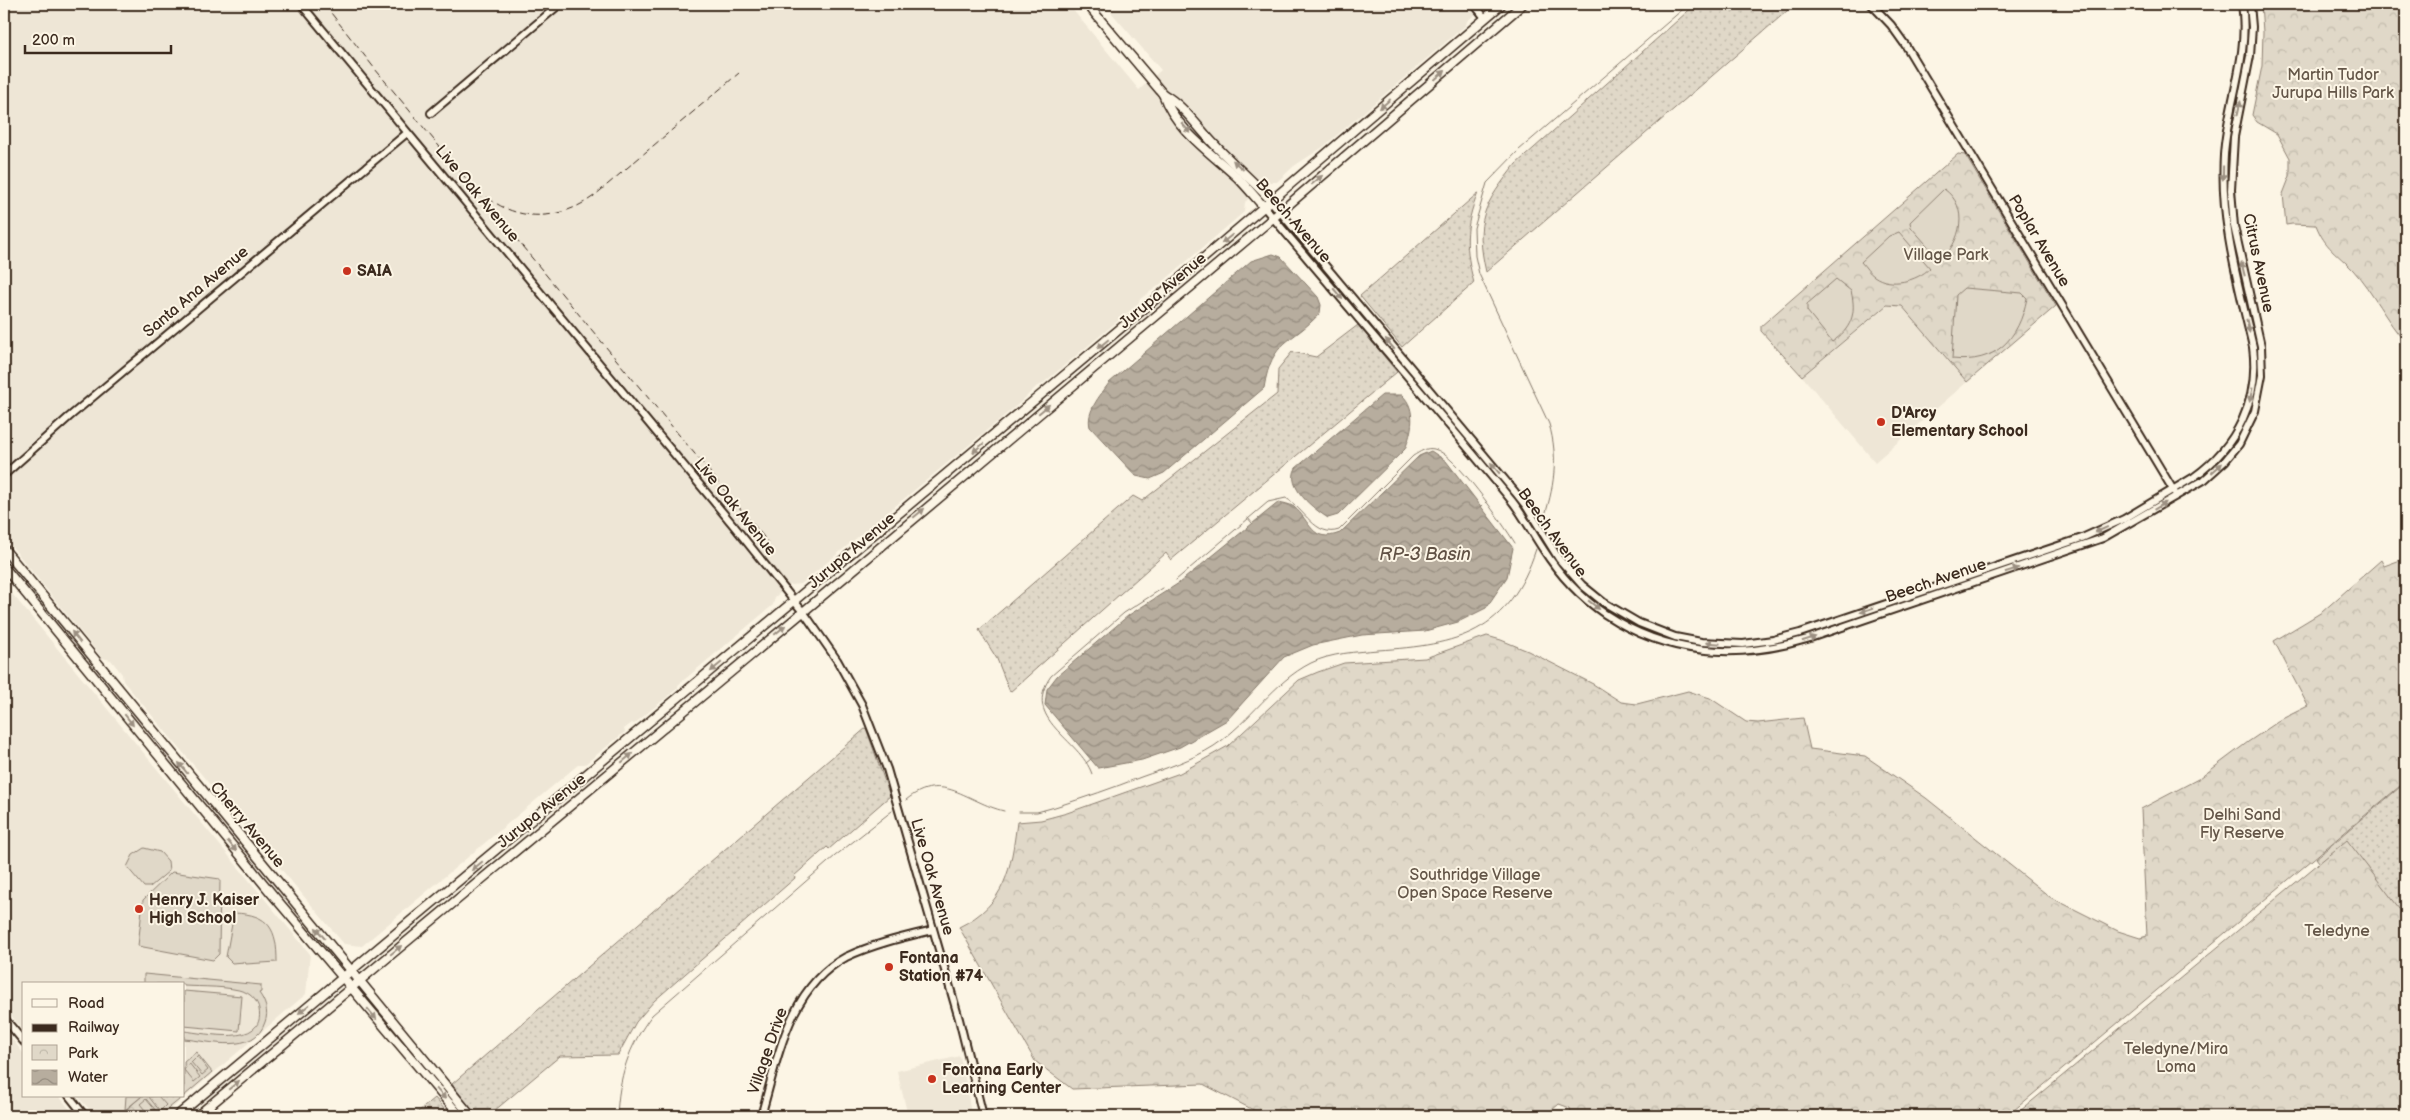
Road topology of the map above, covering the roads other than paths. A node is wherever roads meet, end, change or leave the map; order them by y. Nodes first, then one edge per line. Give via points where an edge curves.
1 (300, 4) edge
2 (560, 4) edge
3 (1087, 4) edge
4 (1474, 4) edge
5 (1502, 4) edge
6 (1523, 4) edge
7 (1871, 4) edge
8 (2242, 4) edge
9 (2250, 4) edge
10 (1485, 18) junction
11 (1163, 94) junction
12 (432, 113) dead end
13 (407, 133) junction
14 (1271, 201) junction
15 (1264, 207) junction
16 (1280, 212) junction
17 (1272, 217) junction
18 (4, 475) edge
19 (2173, 489) junction
20 (2177, 496) junction
21 (4, 550) edge
22 (4, 567) edge
23 (793, 602) junction
24 (802, 612) junction
25 (933, 930) junction
26 (351, 971) junction
27 (342, 978) junction
28 (358, 980) junction
29 (350, 987) junction
30 (4, 1018) edge
31 (22, 1040) edge
32 (71, 1098) edge
33 (85, 1116) edge
34 (177, 1116) edge
35 (197, 1116) edge
36 (460, 1116) edge
37 (471, 1116) edge
38 (761, 1116) edge
39 (983, 1116) edge

1 - 13 street, Live Oak Avenue
2 - 12 street
3 - 11 main road, Beech Avenue
4 - 10 street
5 - 10 main road, Jurupa Avenue
16 -> 6 main road, Jurupa Avenue
7 - 19 street, Poplar Avenue via 1906,46
8 -> 19 street, Citrus Avenue via 2243,51 2226,132 2223,191 2228,242 2253,347 2252,390 2242,421 2228,445 2207,467
20 -> 9 street, Citrus Avenue via 2204,480 2231,455 2246,434 2259,398 2261,346 2234,226 2231,190 2234,137 2250,56
10 -> 14 main road, Jurupa Avenue
14 -> 11 main road, Beech Avenue via 1174,101
11 -> 15 main road, Beech Avenue via 1167,107 1199,143
13 - 18 street, Santa Ana Avenue
13 - 23 street, Live Oak Avenue via 734,526
14 - 15 main road, Jurupa Avenue
14 - 16 street, Beech Avenue
15 - 17 street, Beech Avenue
15 -> 23 main road, Jurupa Avenue
16 - 17 main road, Jurupa Avenue
19 -> 16 street, Beech Avenue via 2124,519 2082,538 1785,638 1726,644 1675,637 1619,613 1571,574 1526,506
17 -> 20 street, Beech Avenue via 1514,504 1548,557 1576,590 1620,622 1673,645 1740,652 1762,651 1800,642 2103,538
24 -> 17 main road, Jurupa Avenue
19 - 20 street, Poplar Avenue
26 -> 21 main road, Cherry Avenue
22 -> 27 main road, Cherry Avenue
23 - 24 street, Live Oak Avenue
23 -> 26 main road, Jurupa Avenue
24 - 25 street, Live Oak Avenue via 831,651 862,705 879,746
28 -> 24 main road, Jurupa Avenue
25 - 38 street, Village Drive via 857,952 837,963 815,982 797,1006 787,1029
25 - 39 street, Live Oak Avenue
26 - 27 main road, Jurupa Avenue
26 - 28 main road, Cherry Avenue
27 - 29 main road, Cherry Avenue
27 -> 34 main road, Jurupa Avenue
28 - 29 main road, Jurupa Avenue
28 - 37 main road, Cherry Avenue
35 -> 29 main road, Jurupa Avenue
29 -> 36 main road, Cherry Avenue
30 - 31 street
32 - 33 street

